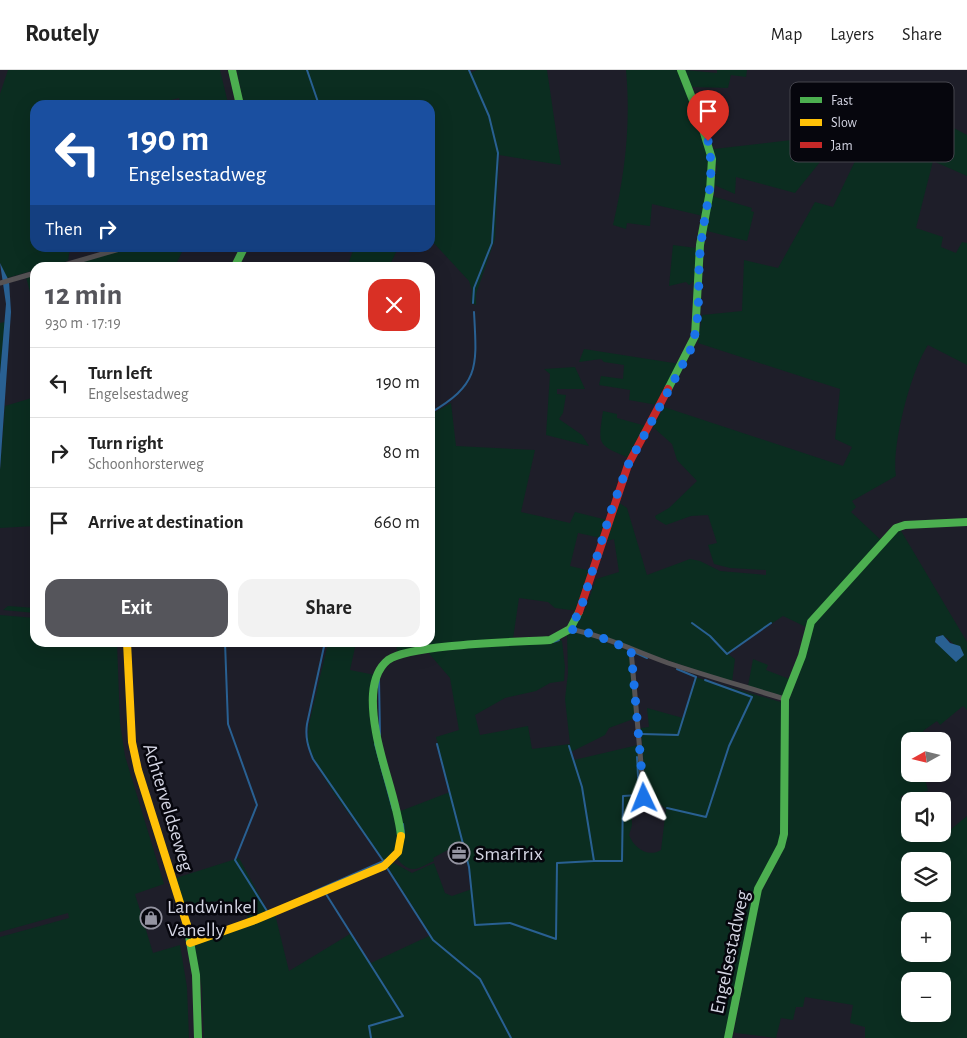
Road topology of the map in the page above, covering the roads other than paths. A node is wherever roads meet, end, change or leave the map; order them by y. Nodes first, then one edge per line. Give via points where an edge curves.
1 (232, 70) edge
2 (681, 70) edge
3 (239, 100) edge
4 (108, 252) edge
5 (74, 262) edge
6 (30, 274) edge
7 (0, 283) edge
8 (967, 522) edge
9 (570, 629) junction
10 (127, 647) edge
11 (631, 650) junction
12 (785, 699) junction
13 (644, 798) dead end
14 (190, 943) junction
15 (198, 1038) edge
16 (728, 1038) edge

1 - 3 street
2 - 9 street via 712,160 700,245 695,336 628,465 581,608
4 - 5 street
6 - 7 street
8 - 12 street, Engelsestadweg via 896,528 815,614
9 - 11 street via 593,634
9 - 14 street via 550,640 413,650 386,660 375,680 374,706 380,757 400,826 400,842 395,857 384,866 255,920
10 - 14 street, Achterveldseweg via 132,742
11 - 12 street
11 - 13 street
12 - 16 street, Engelsestadweg via 784,834 781,846 758,888
14 - 15 street, Achterveldseweg via 196,975

